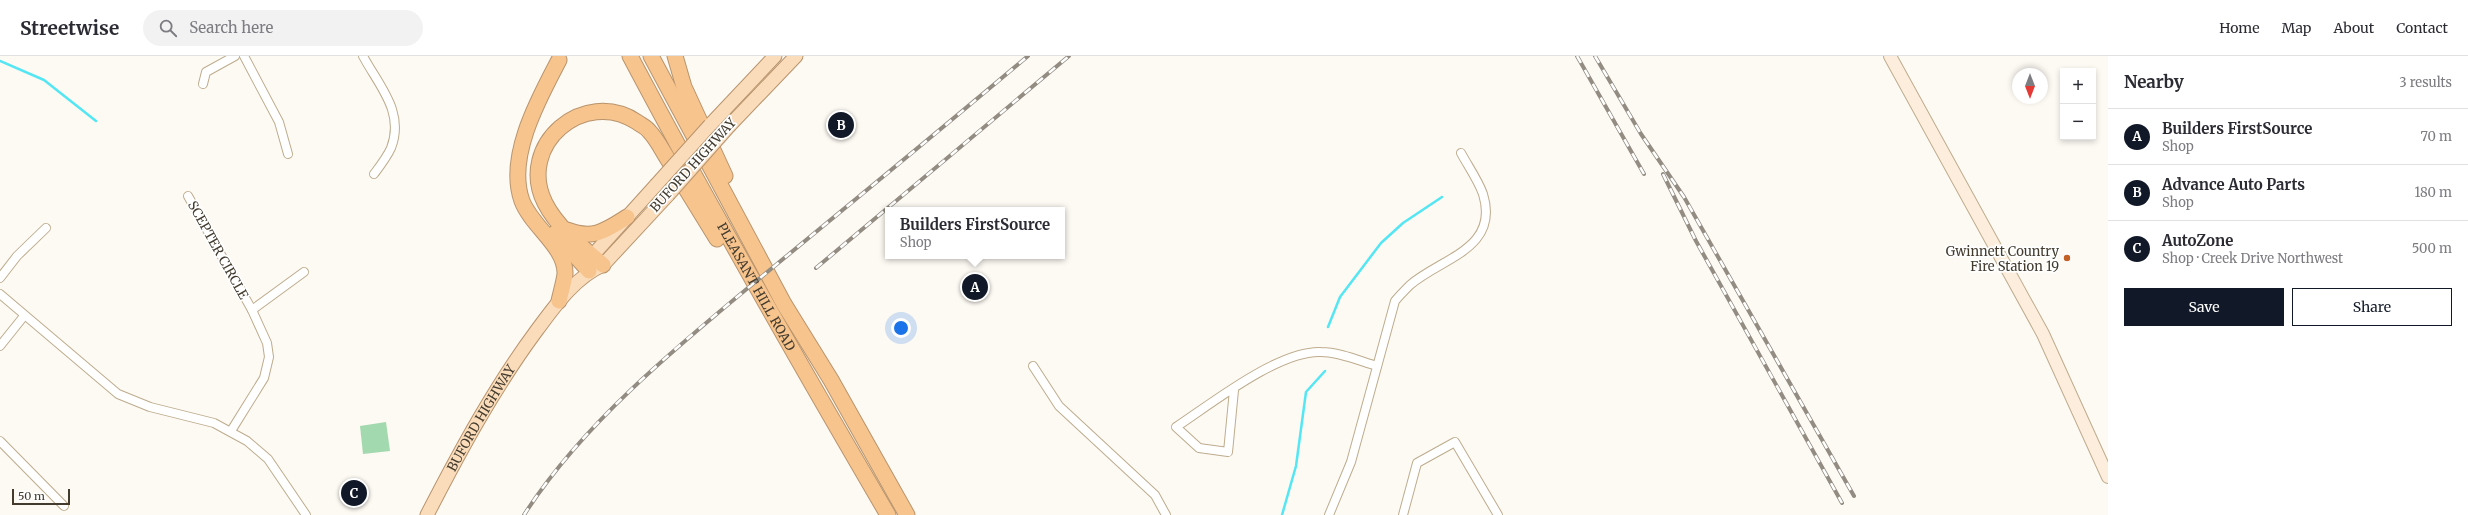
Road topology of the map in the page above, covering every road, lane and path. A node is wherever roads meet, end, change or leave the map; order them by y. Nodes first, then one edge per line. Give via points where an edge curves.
1 (235, 56) edge
2 (244, 56) edge
3 (363, 56) edge
4 (630, 56) edge
5 (651, 56) edge
6 (675, 56) edge
7 (775, 56) edge
8 (796, 56) edge
9 (1890, 56) edge
10 (560, 58) edge
11 (203, 84) dead end
12 (1461, 153) dead end
13 (288, 154) dead end
14 (374, 174) dead end
15 (188, 196) dead end
16 (627, 217) junction
17 (46, 228) dead end
18 (566, 230) junction
19 (597, 260) junction
20 (589, 271) junction
21 (304, 272) dead end
22 (0, 278) edge
23 (0, 294) edge
24 (559, 300) junction
25 (784, 304) junction
26 (252, 310) junction
27 (24, 316) junction
28 (0, 346) edge
29 (789, 348) junction
30 (1033, 366) dead end
31 (1377, 366) junction
32 (1234, 390) junction
33 (231, 430) junction
34 (0, 441) edge
35 (2108, 477) edge
36 (64, 506) dead end
37 (306, 515) edge
38 (428, 515) edge
39 (888, 515) edge
40 (907, 515) edge
41 (1166, 515) edge
42 (1329, 515) edge
43 (1403, 515) edge
44 (1498, 515) edge

1 - 11 street via 206,72
2 - 13 street via 279,122
3 - 14 street via 387,95 394,112 396,127 391,149
4 - 29 highway, PLEASANT HILL ROAD via 707,202
5 - 25 highway, PLEASANT HILL ROAD
6 - 25 highway via 684,87
7 - 16 main road, BUFORD HIGHWAY, bridge via 718,115
8 - 19 main road, BUFORD HIGHWAY, bridge via 668,195
9 - 35 street via 2043,334
10 - 20 highway via 526,170 529,194 537,214
10 - 24 highway via 534,108 520,159 518,182 522,201 531,219 556,247 561,259 565,273
12 - 31 street via 1485,202 1486,216 1480,234 1469,248 1410,285 1395,301
15 - 26 street, SCEPTER CIRCLE
16 - 18 highway via 596,234 586,235
16 - 19 main road, BUFORD HIGHWAY
17 - 22 street via 17,256
18 - 19 highway
18 - 29 highway via 544,203 538,182 539,164 544,147 559,126 587,112 611,111 627,116 649,130 758,306
19 - 20 main road, BUFORD HIGHWAY
20 - 24 main road, BUFORD HIGHWAY
21 - 26 street, SCEPTER CIRCLE
23 - 27 street
24 - 38 main road, BUFORD HIGHWAY via 482,412
25 - 40 highway, PLEASANT HILL ROAD via 831,380
26 - 33 street via 267,343 268,368 259,390
27 - 28 street
27 - 33 street via 118,394 150,407 214,423
29 - 39 highway, PLEASANT HILL ROAD
30 - 41 street via 1059,406 1155,495
31 - 32 street via 1322,352 1309,352 1268,367
31 - 42 street via 1351,462
32 - 32 street via 1196,415 1176,428 1199,448 1228,452
33 - 37 street via 268,459
34 - 36 street
43 - 44 street via 1417,463 1455,442

